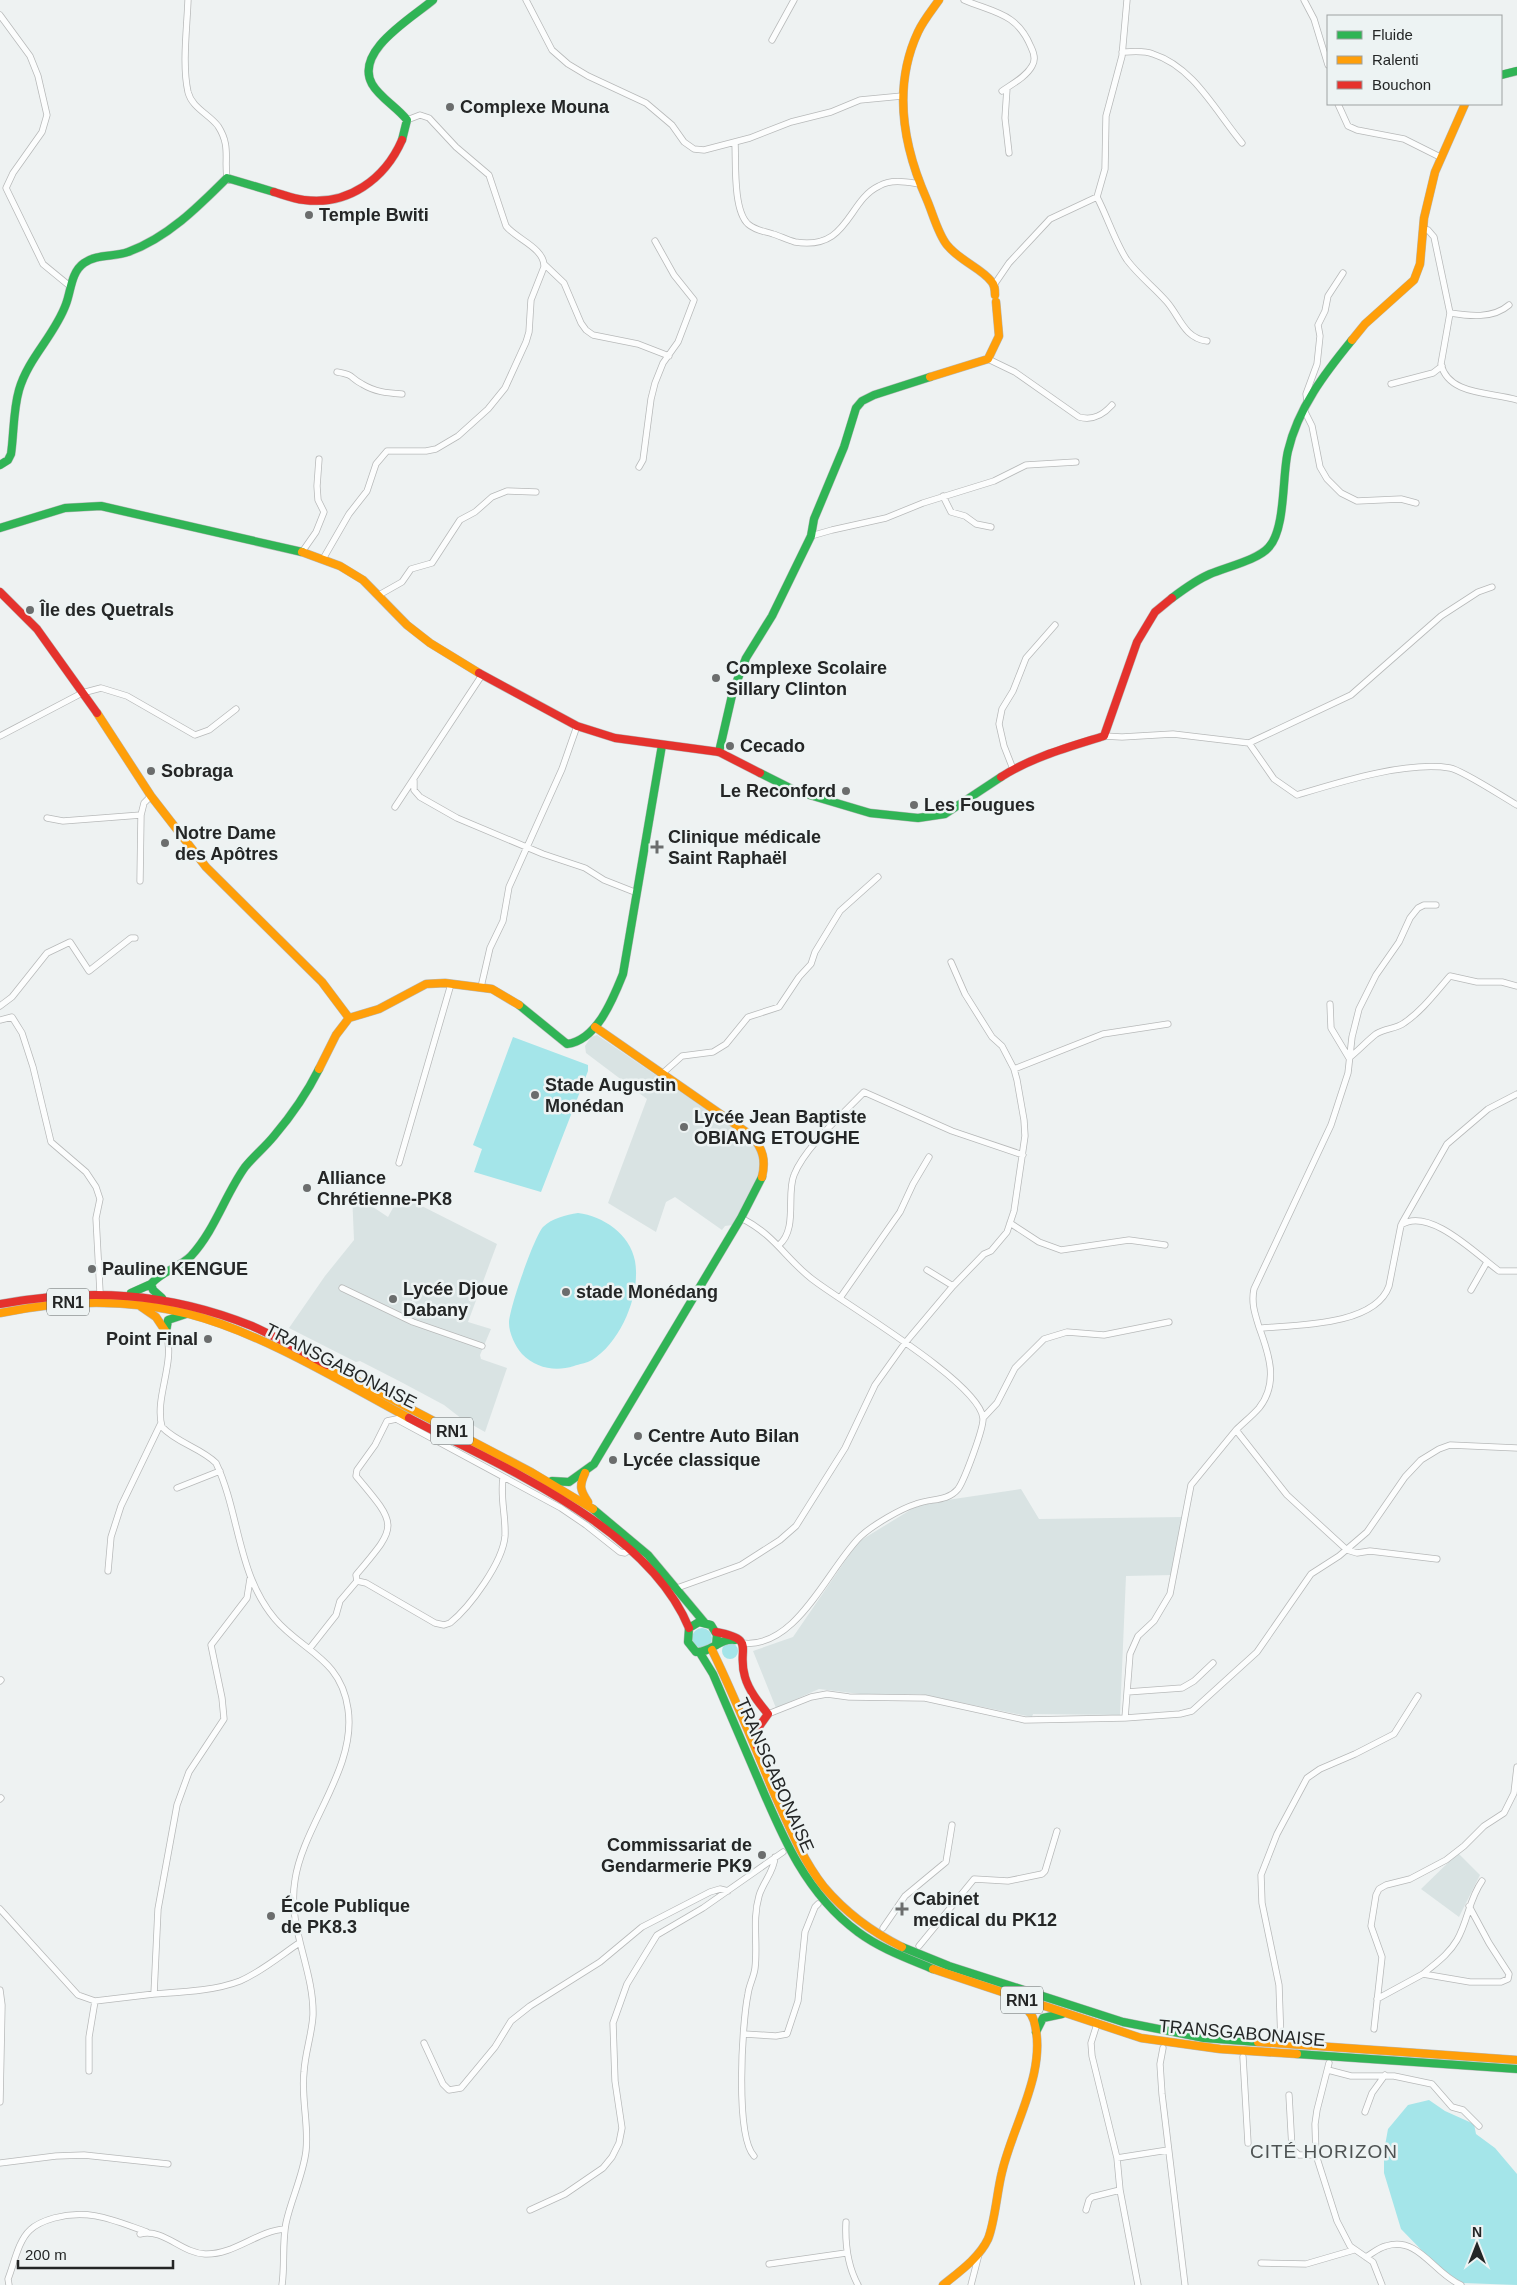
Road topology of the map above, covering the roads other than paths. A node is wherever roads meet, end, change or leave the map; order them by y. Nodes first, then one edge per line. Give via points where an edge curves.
1 (188, 0) edge
2 (433, 0) edge
3 (526, 0) edge
4 (794, 0) edge
5 (939, 0) edge
6 (964, 0) edge
7 (1127, 0) edge
8 (1304, 0) edge
9 (0, 15) edge
10 (772, 40) dead end
11 (1122, 52) junction
12 (1327, 62) edge
13 (1517, 71) edge
14 (1502, 75) edge
15 (902, 96) junction
16 (1338, 105) edge
17 (1464, 105) edge
18 (407, 120) junction
19 (735, 143) junction
20 (1242, 143) dead end
21 (1010, 153) dead end
22 (1440, 157) junction
23 (227, 178) junction
24 (920, 184) junction
25 (3, 185) edge
26 (1097, 197) junction
27 (1423, 229) junction
28 (655, 241) dead end
29 (544, 264) junction
30 (1343, 273) dead end
31 (994, 285) junction
32 (71, 287) junction
33 (1509, 305) dead end
34 (1450, 314) junction
35 (1207, 340) dead end
36 (669, 356) junction
37 (988, 359) junction
38 (1442, 366) junction
39 (337, 372) dead end
40 (1391, 384) dead end
41 (402, 394) dead end
42 (1517, 400) edge
43 (1307, 401) junction
44 (1112, 405) dead end
45 (1301, 416) junction
46 (319, 459) dead end
47 (1076, 462) dead end
48 (0, 466) edge
49 (639, 467) dead end
50 (536, 492) dead end
51 (943, 496) junction
52 (1416, 503) dead end
53 (992, 527) dead end
54 (0, 528) edge
55 (811, 536) junction
56 (302, 552) junction
57 (323, 559) junction
58 (1492, 587) dead end
59 (0, 592) edge
60 (379, 595) junction
61 (1055, 625) dead end
62 (482, 674) junction
63 (82, 693) junction
64 (236, 709) dead end
65 (577, 726) junction
66 (0, 736) edge
67 (1104, 736) junction
68 (1249, 743) junction
69 (662, 745) junction
70 (719, 752) junction
71 (1012, 769) junction
72 (414, 780) junction
73 (151, 796) junction
74 (1517, 805) edge
75 (395, 807) dead end
76 (141, 815) junction
77 (47, 818) dead end
78 (527, 847) junction
79 (878, 877) dead end
80 (140, 881) dead end
81 (636, 893) junction
82 (1436, 905) dead end
83 (135, 938) dead end
84 (951, 962) dead end
85 (451, 984) junction
86 (1517, 986) edge
87 (481, 987) junction
88 (1330, 1004) dead end
89 (0, 1006) edge
90 (349, 1018) junction
91 (0, 1020) edge
92 (1168, 1024) dead end
93 (595, 1027) junction
94 (1350, 1058) junction
95 (1014, 1069) junction
96 (663, 1073) junction
97 (1517, 1094) edge
98 (1023, 1155) junction
99 (929, 1157) dead end
100 (399, 1163) dead end
101 (741, 1218) junction
102 (1010, 1223) junction
103 (1402, 1225) junction
104 (779, 1245) junction
105 (1165, 1245) dead end
106 (1487, 1262) junction
107 (927, 1270) dead end
108 (1517, 1271) edge
109 (150, 1284) junction
110 (954, 1286) junction
111 (342, 1288) dead end
112 (1471, 1290) dead end
113 (100, 1292) junction
114 (130, 1294) junction
115 (162, 1298) junction
116 (840, 1298) junction
117 (0, 1304) edge
118 (137, 1304) junction
119 (0, 1313) edge
120 (190, 1314) junction
121 (1169, 1322) dead end
122 (1260, 1328) junction
123 (166, 1332) junction
124 (905, 1343) junction
125 (482, 1346) dead end
126 (407, 1417) junction
127 (983, 1418) junction
128 (398, 1420) junction
129 (161, 1423) junction
130 (1236, 1430) junction
131 (454, 1447) junction
132 (1517, 1448) edge
133 (220, 1471) junction
134 (586, 1471) junction
135 (532, 1472) junction
136 (503, 1478) junction
137 (177, 1488) dead end
138 (605, 1517) junction
139 (629, 1550) junction
140 (1347, 1550) junction
141 (1437, 1559) dead end
142 (108, 1571) dead end
143 (250, 1579) junction
144 (356, 1581) junction
145 (677, 1588) junction
146 (704, 1622) junction
147 (689, 1628) junction
148 (716, 1632) junction
149 (742, 1643) junction
150 (714, 1647) junction
151 (310, 1648) junction
152 (700, 1653) junction
153 (1213, 1663) dead end
154 (1127, 1692) junction
155 (1418, 1696) dead end
156 (768, 1714) junction
157 (1125, 1718) junction
158 (761, 1763) junction
159 (1517, 1767) edge
160 (952, 1825) dead end
161 (1057, 1831) dead end
162 (783, 1852) dead end
163 (775, 1858) junction
164 (1482, 1881) dead end
165 (728, 1891) junction
166 (818, 1904) dead end
167 (1469, 1906) junction
168 (0, 1909) edge
169 (883, 1928) dead end
170 (300, 1943) junction
171 (919, 1946) dead end
172 (1424, 1974) junction
173 (0, 1990) edge
174 (154, 1994) junction
175 (1008, 1996) junction
176 (1378, 1999) junction
177 (95, 2000) junction
178 (1065, 2014) junction
179 (1097, 2024) junction
180 (1374, 2030) dead end
181 (744, 2034) junction
182 (1036, 2034) junction
183 (424, 2043) dead end
184 (1281, 2043) junction
185 (1162, 2048) dead end
186 (1243, 2057) dead end
187 (1517, 2060) edge
188 (1329, 2063) dead end
189 (1328, 2070) junction
190 (1517, 2070) edge
191 (89, 2071) dead end
192 (1385, 2075) junction
193 (1, 2082) edge
194 (1289, 2095) dead end
195 (0, 2102) edge
196 (1365, 2112) dead end
197 (1479, 2126) dead end
198 (1248, 2143) dead end
199 (1168, 2150) junction
200 (1316, 2155) junction
201 (754, 2156) dead end
202 (1117, 2158) junction
203 (0, 2163) edge
204 (168, 2164) dead end
205 (1120, 2190) junction
206 (530, 2210) dead end
207 (1086, 2210) dead end
208 (846, 2222) dead end
209 (286, 2229) junction
210 (147, 2232) junction
211 (140, 2234) dead end
212 (1354, 2250) junction
213 (846, 2252) junction
214 (979, 2252) junction
215 (1366, 2257) junction
216 (1261, 2263) dead end
217 (769, 2264) dead end
218 (9, 2285) edge
219 (282, 2285) edge
220 (858, 2285) edge
221 (943, 2285) edge
222 (971, 2285) edge
223 (1138, 2285) edge
224 (1185, 2285) edge
225 (1382, 2285) edge
226 (1461, 2285) edge

1 - 23 street via 188,93 220,130 227,150
2 - 18 main road via 377,47 369,61 368,73 374,86
3 - 19 street via 552,50 568,64 646,103 694,149 716,149
4 - 10 street
5 - 15 main road via 916,37
6 - 21 street via 1010,18 1017,23 1029,43 1034,60 1032,67 1004,90
7 - 11 street
8 - 12 street
9 - 25 street via 30,56 47,116 42,132
11 - 20 street via 1152,53 1180,69 1199,86
11 - 26 street via 1106,116 1105,169
13 - 14 main road
15 - 19 street via 860,100
15 - 24 main road via 904,129
16 - 22 street via 1348,126 1404,139
17 - 22 main road
18 - 23 main road via 402,142 383,174 367,186 343,195 307,201
18 - 29 street via 420,115 429,118 456,147 484,170 506,226 539,253
19 - 24 street via 740,212 757,230 794,242 818,241 831,236 842,228 862,200 877,187 895,182
22 - 27 main road via 1430,187
23 - 32 main road via 187,217 159,236 127,252 83,263
24 - 31 main road via 946,244
25 - 32 street via 43,264
26 - 31 street via 1050,219
26 - 35 street via 1135,270 1168,303 1188,332 1200,340
27 - 34 street via 1432,233 1437,245
27 - 43 main road via 1420,264 1414,280 1365,324
28 - 36 street via 674,275 694,300 678,342
29 - 36 street via 564,283 586,330 593,335 638,344
29 - 57 street via 531,300 528,337 505,388 488,409 450,442 426,451 385,453 376,464 366,492
30 - 43 street via 1328,296 1318,325 1317,364 1306,394
31 - 37 main road via 1000,336
32 - 48 main road via 63,311 21,384 11,454
33 - 34 street via 1492,314
34 - 38 street
36 - 49 street via 659,372 651,399
37 - 44 street via 1015,372 1079,418 1091,419
37 - 55 main road via 874,395 859,404 814,519
38 - 40 street via 1432,374
38 - 42 street via 1456,384 1470,391
39 - 41 street via 352,375 361,384 375,390
43 - 45 main road
45 - 52 street via 1312,426 1320,467 1341,493 1356,501 1401,499
45 - 67 main road via 1288,451 1284,497 1278,527 1269,546 1260,554 1187,586 1156,612 1136,642
46 - 56 street via 318,500 324,512 316,532
47 - 51 street via 1026,465 994,482
50 - 60 street via 508,491 492,497 460,520 432,563 411,569 402,582
51 - 53 street via 952,512 976,524
51 - 55 street via 886,518
54 - 56 main road via 64,508 101,506
55 - 70 main road via 772,616 746,658 733,691
56 - 57 main road
57 - 60 main road via 358,576
58 - 68 street via 1473,594 1441,616 1351,695
59 - 63 main road via 37,629
60 - 62 main road via 421,636
61 - 71 street via 1026,658 1002,709 999,724
62 - 65 main road
62 - 72 street
63 - 64 street via 109,689 195,735 209,730
63 - 66 street
63 - 73 main road
65 - 69 main road via 615,738
65 - 78 street via 562,769
67 - 68 street via 1173,734
67 - 71 main road
68 - 74 street via 1274,780 1297,795 1339,781 1399,770 1450,768
69 - 70 main road
69 - 81 main road
70 - 71 main road via 796,791 858,810 898,817 945,814
72 - 75 street
72 - 78 street via 414,790 420,797 457,818
73 - 76 street via 144,803
73 - 90 main road via 206,867 322,982
76 - 77 street via 63,821
76 - 80 street
78 - 81 street via 585,868
78 - 87 street via 507,894 503,920 490,948
79 - 96 street via 840,911 811,964 779,1007 748,1017 726,1044 713,1052 682,1056
81 - 93 main road via 623,974
82 - 94 street via 1418,908 1376,975 1359,1008
83 - 89 street via 130,938 89,971 70,942 55,948 47,953 12,997
84 - 95 street via 965,994 992,1037 1002,1046
85 - 87 main road
85 - 90 main road via 426,984 379,1009
85 - 100 street
86 - 94 street via 1450,976 1412,1017 1398,1027 1374,1035
87 - 93 main road via 510,998 567,1044 580,1042
88 - 94 street via 1331,1028
90 - 109 main road via 311,1085 274,1136 245,1168 194,1254
91 - 113 street via 12,1017 22,1033 51,1142 86,1172 96,1187 100,1200 96,1218
92 - 95 street via 1104,1034
93 - 96 main road
94 - 122 street via 1331,1125 1256,1283 1253,1303
95 - 98 street via 1024,1120
96 - 101 main road via 752,1136 762,1148 764,1174
97 - 103 street via 1488,1109 1447,1144
98 - 102 street
98 - 104 street via 952,1131 864,1092 816,1140 793,1175 788,1226
99 - 116 street via 900,1212
101 - 104 street
101 - 134 main road via 596,1461
102 - 105 street via 1039,1242 1061,1250 1128,1240
102 - 110 street via 1008,1232 992,1251 984,1254
103 - 106 street via 1419,1219 1444,1230
103 - 122 street via 1390,1286 1378,1303 1348,1318
104 - 116 street via 808,1276
106 - 108 street via 1499,1271
106 - 112 street
107 - 110 street
109 - 114 main road
109 - 115 main road
110 - 124 street
111 - 125 street via 412,1322
113 - 114 main road, RN1
113 - 117 main road, RN1 via 58,1294
114 - 115 main road, RN1
115 - 135 main road, TRANSGABONAISE / RN1 via 216,1312 254,1327
116 - 124 street
118 - 119 main road, TRANSGABONAISE / RN1 via 75,1301
118 - 120 main road, TRANSGABONAISE / RN1
118 - 123 main road via 156,1317
120 - 123 main road via 171,1318
120 - 126 main road, TRANSGABONAISE / RN1 via 266,1344
121 - 127 street via 1104,1335 1067,1332 1044,1339 1015,1368 997,1403
122 - 130 street via 1268,1358 1270,1388 1257,1410
123 - 129 street via 169,1350
124 - 127 street via 969,1394
124 - 145 street via 875,1385 845,1448 796,1526 741,1565
126 - 128 street
126 - 131 main road, TRANSGABONAISE / RN1
127 - 149 street via 963,1479 954,1492 946,1498 911,1506 865,1533 808,1607 789,1626 765,1639
128 - 131 street
128 - 144 street via 386,1421 375,1445 357,1470 356,1476 388,1518 389,1528 384,1542 356,1575
129 - 133 street via 175,1437 211,1457
129 - 142 street via 121,1506 111,1537
130 - 140 street via 1287,1494
130 - 154 street via 1191,1485 1170,1594 1154,1621 1134,1642
131 - 136 street
131 - 139 main road, TRANSGABONAISE / RN1 via 579,1510
132 - 140 street via 1450,1445 1429,1454 1405,1477 1367,1532
133 - 137 street
133 - 143 street
134 - 135 main road via 563,1483
134 - 138 main road via 580,1482 581,1494
135 - 138 main road, TRANSGABONAISE / RN1
136 - 139 street via 574,1516 620,1552
136 - 144 street via 501,1496 505,1536 502,1548 481,1590 450,1623 435,1623 366,1583
138 - 145 main road, TRANSGABONAISE / RN1 via 648,1555
139 - 147 main road, TRANSGABONAISE / RN1 via 666,1589
140 - 141 street
140 - 157 street via 1311,1574 1256,1652 1192,1711
143 - 151 street via 275,1619
143 - 174 street via 247,1598 213,1640 224,1719 189,1772 176,1805 158,1909
144 - 151 street via 340,1601 336,1615
145 - 146 main road, TRANSGABONAISE / RN1
146 - 147 main road
146 - 148 main road, RN1
147 - 152 main road, RN1 via 688,1644
148 - 149 main road via 735,1636
148 - 150 main road, RN1
149 - 150 main road via 728,1638
149 - 156 main road via 743,1669 752,1695
150 - 152 main road
150 - 158 main road, TRANSGABONAISE / RN1
151 - 170 street via 326,1663 341,1688 348,1709 349,1729 331,1790 303,1851 295,1880 293,1911
152 - 175 main road, TRANSGABONAISE / RN1 via 714,1674 784,1840 801,1871 827,1903 858,1932 883,1948
153 - 154 street via 1182,1688
154 - 157 street
155 - 184 street via 1394,1734 1307,1778 1277,1834 1261,1875 1262,1903 1279,1985
156 - 157 street via 827,1694 925,1698 1025,1720
156 - 158 main road via 761,1721 756,1735
158 - 184 main road, TRANSGABONAISE / RN1 via 796,1842 818,1878 850,1913 897,1945 1130,2024 1204,2038
159 - 176 street via 1514,1793 1504,1813 1446,1860 1410,1879 1379,1889 1371,1926 1382,1957
160 - 169 street via 946,1862 905,1896
161 - 171 street via 1042,1874 1008,1881 974,1879
162 - 163 street
163 - 165 street
163 - 181 street via 774,1868 758,1897 755,1968 747,1994
164 - 167 street
165 - 183 street via 710,1892 642,1927 600,1962 530,2006 510,2021 495,2047 460,2088 449,2090 443,2084
165 - 206 street via 657,1935 627,1984 613,2023 615,2082 622,2128 620,2143 612,2157 603,2168 565,2194
166 - 181 street via 805,1932 798,2001 787,2034
167 - 172 street via 1458,1938
167 - 172 street via 1506,1968 1508,1978 1501,1982 1470,1982
168 - 177 street via 78,1996
170 - 174 street via 238,1982
170 - 209 street via 313,2004 304,2072 307,2141
172 - 176 street
173 - 193 street
174 - 177 street
175 - 178 main road, TRANSGABONAISE / RN1
175 - 182 main road via 1030,2011
176 - 180 street
177 - 191 street via 89,2037
178 - 179 main road, TRANSGABONAISE / RN1
178 - 182 main road via 1043,2018
179 - 190 main road, TRANSGABONAISE / RN1 via 1141,2038 1203,2047
179 - 202 street via 1091,2043 1092,2056
181 - 201 street via 741,2054 744,2132
182 - 214 main road via 1033,2076 1002,2170 989,2234
184 - 187 main road, TRANSGABONAISE / RN1
185 - 199 street via 1160,2072
186 - 198 street
188 - 189 street
189 - 192 street via 1352,2076
189 - 200 street via 1316,2117
192 - 196 street
192 - 197 street via 1432,2084 1452,2107 1463,2110
193 - 195 street
194 - 200 street via 1292,2149 1299,2155
199 - 202 street
199 - 224 street
200 - 212 street via 1334,2213
202 - 205 street
203 - 204 street via 84,2155
205 - 207 street via 1092,2197
205 - 223 street
208 - 213 street
209 - 210 street via 264,2233 211,2254 193,2251
209 - 219 street
210 - 211 street
210 - 218 street via 88,2214 70,2214 48,2220 30,2230 20,2245 8,2279
212 - 215 street
212 - 216 street via 1306,2264
213 - 217 street
213 - 220 street
214 - 221 main road
214 - 222 street
215 - 225 street via 1377,2269
215 - 226 street via 1387,2245 1400,2243 1412,2246 1450,2280

